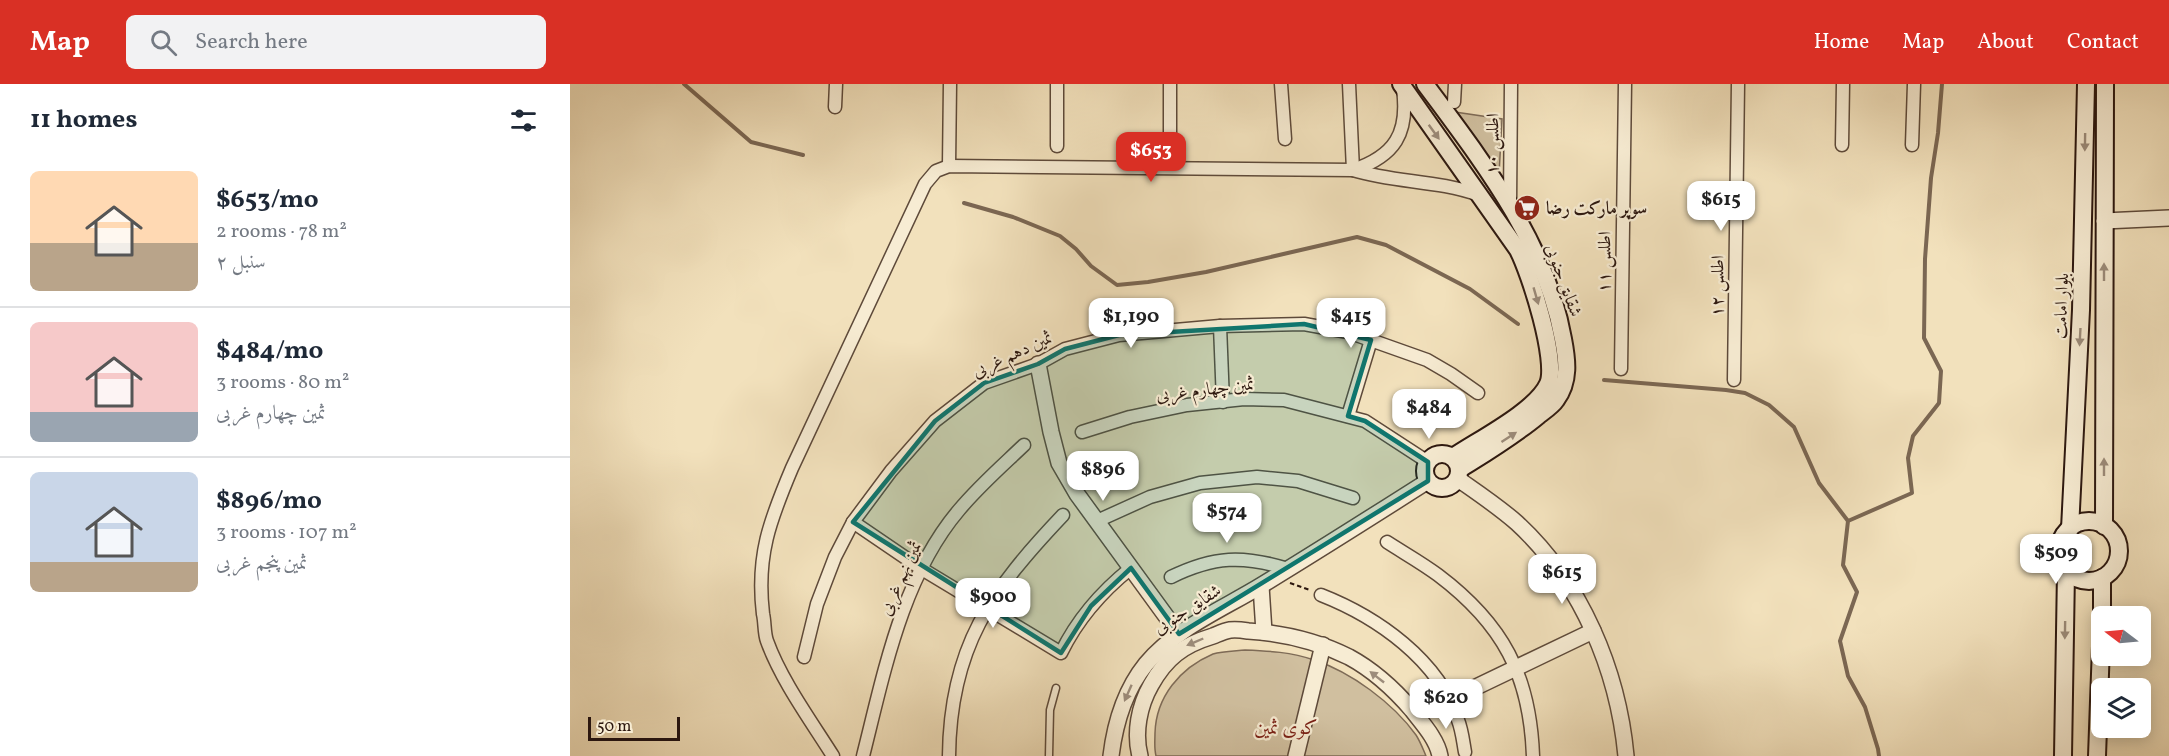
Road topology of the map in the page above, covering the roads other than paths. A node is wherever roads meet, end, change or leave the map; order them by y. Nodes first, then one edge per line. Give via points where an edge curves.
1 (836, 84) edge
2 (950, 84) edge
3 (1057, 84) edge
4 (1170, 84) edge
5 (1281, 84) edge
6 (1349, 84) edge
7 (1425, 84) edge
8 (1455, 84) edge
9 (1511, 84) edge
10 (1624, 84) edge
11 (1738, 84) edge
12 (1843, 84) edge
13 (1914, 84) edge
14 (2086, 84) edge
15 (2105, 84) edge
16 (1401, 85) edge
17 (1454, 102) dead end
18 (836, 107) dead end
19 (1285, 139) dead end
20 (1170, 144) dead end
21 (1912, 145) dead end
22 (1057, 146) dead end
23 (1842, 146) dead end
24 (949, 166) junction
25 (1353, 170) junction
26 (1481, 196) junction
27 (1510, 204) junction
28 (2169, 218) edge
29 (2104, 221) junction
30 (1220, 326) junction
31 (1371, 340) junction
32 (1038, 364) junction
33 (1621, 369) dead end
34 (1734, 380) dead end
35 (1478, 393) dead end
36 (1223, 402) junction
37 (1348, 416) junction
38 (1082, 432) dead end
39 (1024, 445) dead end
40 (1428, 462) junction
41 (1457, 469) junction
42 (1428, 481) junction
43 (1353, 498) dead end
44 (1063, 515) dead end
45 (1097, 521) junction
46 (853, 522) junction
47 (2104, 526) junction
48 (2070, 529) junction
49 (1387, 542) dead end
50 (1131, 568) junction
51 (922, 569) junction
52 (2066, 571) junction
53 (1282, 573) junction
54 (1171, 577) dead end
55 (2102, 578) junction
56 (1261, 586) junction
57 (1322, 595) road end
58 (2102, 606) edge
59 (986, 609) junction
60 (1593, 631) junction
61 (1264, 632) junction
62 (1179, 634) junction
63 (1323, 645) junction
64 (804, 657) dead end
65 (2100, 666) edge
66 (1515, 668) junction
67 (1056, 688) dead end
68 (1449, 700) junction
69 (1465, 752) dead end
70 (833, 756) edge
71 (863, 756) edge
72 (950, 756) edge
73 (1049, 756) edge
74 (1111, 756) edge
75 (1140, 756) edge
76 (1296, 756) edge
77 (1440, 756) edge
78 (1533, 756) edge
79 (1626, 756) edge
80 (2063, 756) edge
81 (2097, 756) edge

1 - 18 street
2 - 24 street
3 - 22 street
4 - 20 street
5 - 19 street
6 - 25 street
7 - 27 main road, شقایق جنوبی
8 - 17 street
9 - 27 street, اطلس ۱۰
10 - 33 street, اطلس ۱۱
11 - 34 street, اطلس ۱۲
12 - 23 street
13 - 21 street
14 -> 48 main road, بلوار امامت via 2081,310
15 - 29 main road
16 - 25 street via 1405,105 1399,137 1372,164
16 -> 26 main road, شقایق جنوبی
24 - 25 street
24 - 70 street via 936,171 926,184 792,468 763,550 761,596 767,640 794,696
25 - 26 street via 1395,180 1456,187
26 -> 41 main road, شقایق جنوبی via 1527,267 1548,346 1550,379 1532,404
41 -> 27 main road, شقایق جنوبی via 1523,428 1556,401 1568,371 1558,310 1540,261
28 - 29 street
47 -> 29 main road
30 - 31 street, ثمین دهم غربی via 1304,324
30 - 32 street, ثمین دهم غربی via 1119,335 1065,349
30 - 36 street
31 - 35 street, ثمین دهم غربی via 1427,360
31 - 37 street
32 - 45 street via 1059,463
32 - 46 street, ثمین دهم غربی via 984,383 935,421
36 - 37 street, ثمین چهارم غربی via 1284,400
36 - 38 street, ثمین چهارم غربی via 1130,417
37 - 40 street, ثمین چهارم غربی via 1365,421
39 - 51 street, ثمین نهم غربی via 958,510
40 - 41 main road via 1440,454
40 - 42 main road
41 - 42 main road via 1451,487 1443,489
41 - 60 street via 1516,522 1558,567
42 - 53 street, شقایق جنوبی
43 - 45 street via 1298,481 1257,477 1200,483 1150,496
44 - 59 street via 1009,575
45 - 50 street
46 - 51 street
46 - 64 street, ثمین دهم غربی via 817,604
47 - 48 main road via 2079,523
47 - 55 main road via 2116,538 2119,556 2110,573
48 - 52 main road via 2060,542 2059,552
49 - 66 street via 1438,575 1476,608 1505,644
50 - 59 street via 1091,606 1061,653
50 - 62 street
51 - 59 street
51 - 71 street, ثمین نهم غربی via 892,640
52 - 55 main road via 2084,581
52 -> 80 main road
53 - 54 street via 1259,560 1231,559 1207,563
53 - 56 street, شقایق جنوبی
55 - 58 main road
56 - 61 street
56 - 62 street, شقایق جنوبی
57 - 68 street via 1353,609 1398,638 1436,677
59 - 72 street via 961,664
60 - 66 street
60 - 79 street via 1610,676
61 - 63 street
61 -> 75 street via 1220,633 1190,643 1165,664 1142,705 1138,721
62 -> 74 street, شقایق جنوبی via 1146,664 1131,686
63 - 76 street
77 -> 63 street via 1419,718 1399,695 1376,675
65 - 81 main road
66 - 68 street
66 - 78 street via 1525,690
67 - 73 lane via 1050,710
68 - 69 street

